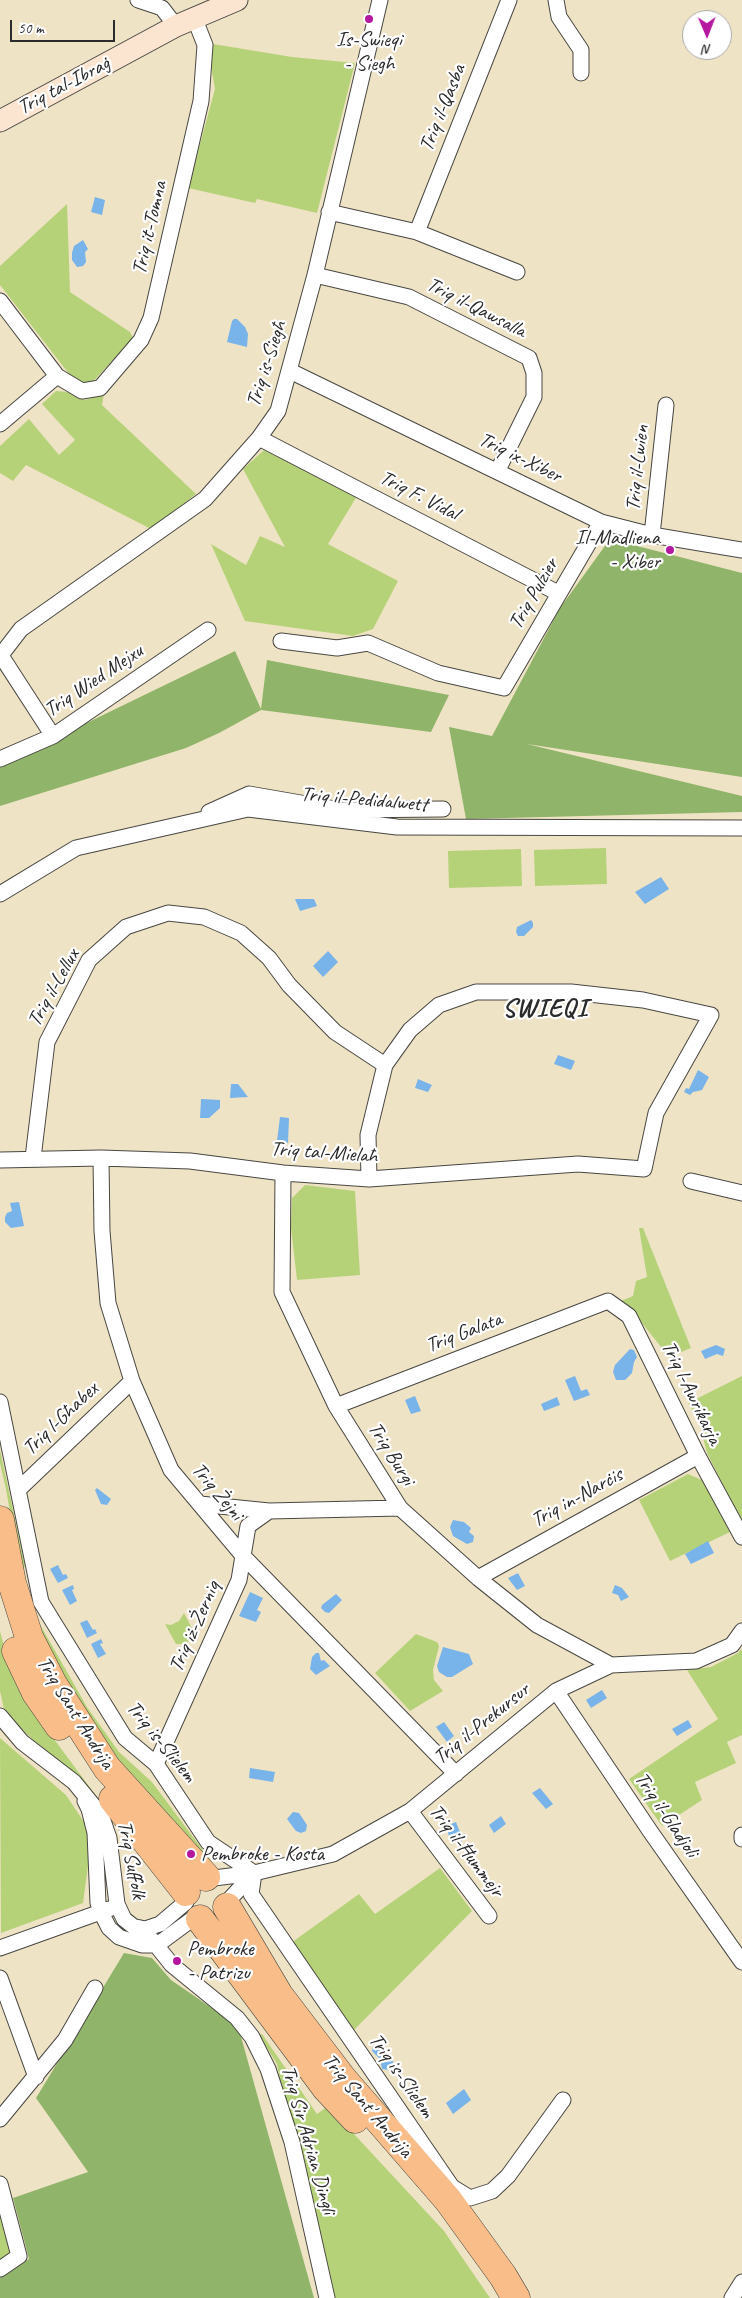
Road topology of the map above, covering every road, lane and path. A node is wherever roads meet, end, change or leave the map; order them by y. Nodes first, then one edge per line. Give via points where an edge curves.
1 (138, 0) edge
2 (237, 0) edge
3 (380, 0) edge
4 (509, 0) edge
5 (556, 0) edge
6 (185, 22) junction
7 (581, 73) dead end
8 (0, 121) edge
9 (329, 212) junction
10 (417, 232) junction
11 (517, 272) dead end
12 (315, 275) junction
13 (0, 301) edge
14 (290, 371) junction
15 (57, 376) junction
16 (666, 405) dead end
17 (0, 424) edge
18 (260, 438) junction
19 (498, 470) junction
20 (601, 522) junction
21 (652, 535) junction
22 (742, 550) edge
23 (558, 592) junction
24 (208, 630) dead end
25 (281, 641) dead end
26 (1, 654) edge
27 (53, 736) junction
28 (0, 759) edge
29 (442, 809) dead end
30 (194, 820) junction
31 (742, 828) edge
32 (0, 894) edge
33 (384, 1065) junction
34 (33, 1158) junction
35 (101, 1158) junction
36 (0, 1160) edge
37 (283, 1173) junction
38 (369, 1179) junction
39 (691, 1181) dead end
40 (742, 1193) edge
41 (608, 1301) joint
42 (132, 1381) junction
43 (0, 1402) edge
44 (336, 1406) junction
45 (698, 1456) junction
46 (19, 1489) junction
47 (200, 1504) junction
48 (400, 1508) junction
49 (269, 1511) junction
50 (0, 1520) edge
51 (742, 1537) edge
52 (244, 1557) junction
53 (478, 1578) junction
54 (0, 1604) edge
55 (742, 1631) edge
56 (611, 1665) junction
57 (556, 1691) junction
58 (0, 1716) edge
59 (156, 1764) junction
60 (456, 1774) junction
61 (74, 1782) junction
62 (410, 1811) junction
63 (254, 1873) junction
64 (198, 1898) junction
65 (228, 1904) junction
66 (117, 1906) junction
67 (101, 1912) junction
68 (488, 1916) dead end
69 (134, 1926) junction
70 (157, 1945) junction
71 (0, 1948) edge
72 (742, 1962) edge
73 (0, 1978) edge
74 (95, 1988) dead end
75 (36, 2077) junction
76 (563, 2100) dead end
77 (2, 2115) edge
78 (0, 2184) edge
79 (0, 2269) edge
80 (742, 2282) edge
81 (327, 2298) edge
82 (500, 2298) edge
83 (516, 2298) edge
84 (732, 2298) edge

1 - 6 street, Triq it-Tomna via 162,8
2 - 6 main road, Triq tal-Ibraġ
3 - 9 street, Triq is-Siegħ
4 - 10 street, Triq il-Qasba
5 - 7 street via 559,17 581,50
6 - 8 main road, Triq tal-Ibraġ
6 - 15 street, Triq it-Tomna via 205,45 200,101 151,318 141,340 100,388 82,391
9 - 10 street
9 - 12 street, Triq is-Siegħ
10 - 11 street
12 - 14 street, Triq is-Siegħ
12 - 19 street, Triq il-Qawsalla via 410,298 529,358 534,373 534,397
13 - 15 street
14 - 18 street, Triq is-Siegħ via 278,410
14 - 19 street, Triq ix-Xiber
15 - 17 street
16 - 21 street, Triq il-Lwien
18 - 23 street, Triq F. Vidal
18 - 26 street, Triq is-Siegħ via 205,499 21,629
19 - 20 street, Triq ix-Xiber
20 - 21 street, Triq ix-Xiber
20 - 23 street, Triq Pulzier
21 - 22 street, Triq ix-Xiber
23 - 25 street, Triq Pulzier via 504,688 438,673 368,642 337,648
24 - 27 street, Triq Wied Mejxu
26 - 27 street
27 - 28 street, Triq Wied Mejxu
29 - 30 street via 341,810 249,794
30 - 31 street, Triq il-Pedidalwett via 248,810 397,827
30 - 32 street, Triq il-Pedidalwett via 76,848
33 - 34 street, Triq il-Lellux via 335,1032 289,986 269,958 241,933 204,917 168,913 126,928 89,960 47,1042
33 - 38 street via 368,1134
33 - 38 street, Triq tal-Mielaħ via 410,1030 439,1005 476,992 571,992 643,1000 711,1015 656,1113 644,1169 578,1164
34 - 35 street, Triq tal-Mielaħ
34 - 36 street, Triq tal-Mielaħ
35 - 37 street, Triq tal-Mielaħ via 190,1161
35 - 42 street, Triq Żejni via 102,1231 108,1303
37 - 38 street, Triq tal-Mielaħ
37 - 44 street, Triq Burgi via 282,1292
39 - 40 street
41 - 44 street, Triq Galata
41 - 45 street, Triq l-Awrikarja via 630,1316
42 - 46 street, Triq l-Għabex
42 - 47 street, Triq Żejni via 171,1470
43 - 46 street, Triq is-Slielem
44 - 48 street, Triq Burgi
45 - 51 street, Triq l-Awrikarja
45 - 53 street, Triq in-Narċis
46 - 59 street, Triq is-Slielem via 42,1602 125,1738
47 - 49 street
47 - 52 street, Triq Żejni
48 - 49 street
48 - 53 street, Triq Burgi
49 - 52 street, Triq iż-Żerniq via 248,1526
50 - 64 highway, Triq Sant' Andrija via 12,1583 29,1637 53,1684
52 - 59 street, Triq iż-Żerniq via 239,1580
52 - 60 street, Triq Żejni
53 - 56 street, Triq Burgi via 537,1625
54 - 64 highway, Triq Sant' Andrija via 11,1641 36,1693 132,1824
55 - 56 street, Triq il-Prekursur via 732,1645 696,1661
56 - 57 street, Triq il-Prekursur
57 - 60 street, Triq il-Prekursur
57 - 72 street, Triq il-Gladjoli
58 - 61 street via 22,1742
59 - 63 street, Triq is-Slielem via 208,1842
60 - 62 street, Triq il-Prekursur
61 - 66 street, Triq Suffolk via 106,1826
61 - 67 street via 89,1809 95,1833
62 - 63 street, Triq il-Prekursur via 333,1854
62 - 68 street, Triq il-Ħummejr
63 - 64 street, Triq il-Prekursur
63 - 65 street
63 - 76 street, Triq is-Slielem via 250,1894 452,2186 470,2198 492,2191 508,2176
64 - 65 highway, Triq Sant' Andrija via 226,1890
64 - 69 street via 160,1924 145,1929
64 - 70 street
64 - 82 highway, Triq Sant' Andrija via 326,2088 439,2208
65 - 83 highway, Triq Sant' Andrija via 278,1994 343,2079 448,2200 504,2276
66 - 67 street
66 - 69 street, Triq Suffolk via 124,1919
67 - 70 street via 109,1928 120,1937 142,1945
67 - 71 street
69 - 70 street, Triq Suffolk
70 - 81 street, Triq Sir Adrian Dingli via 172,1965 237,2018 252,2037 268,2068 292,2142
73 - 75 street
74 - 75 street via 65,2040
75 - 77 street
78 - 79 street via 20,2256
80 - 84 street

